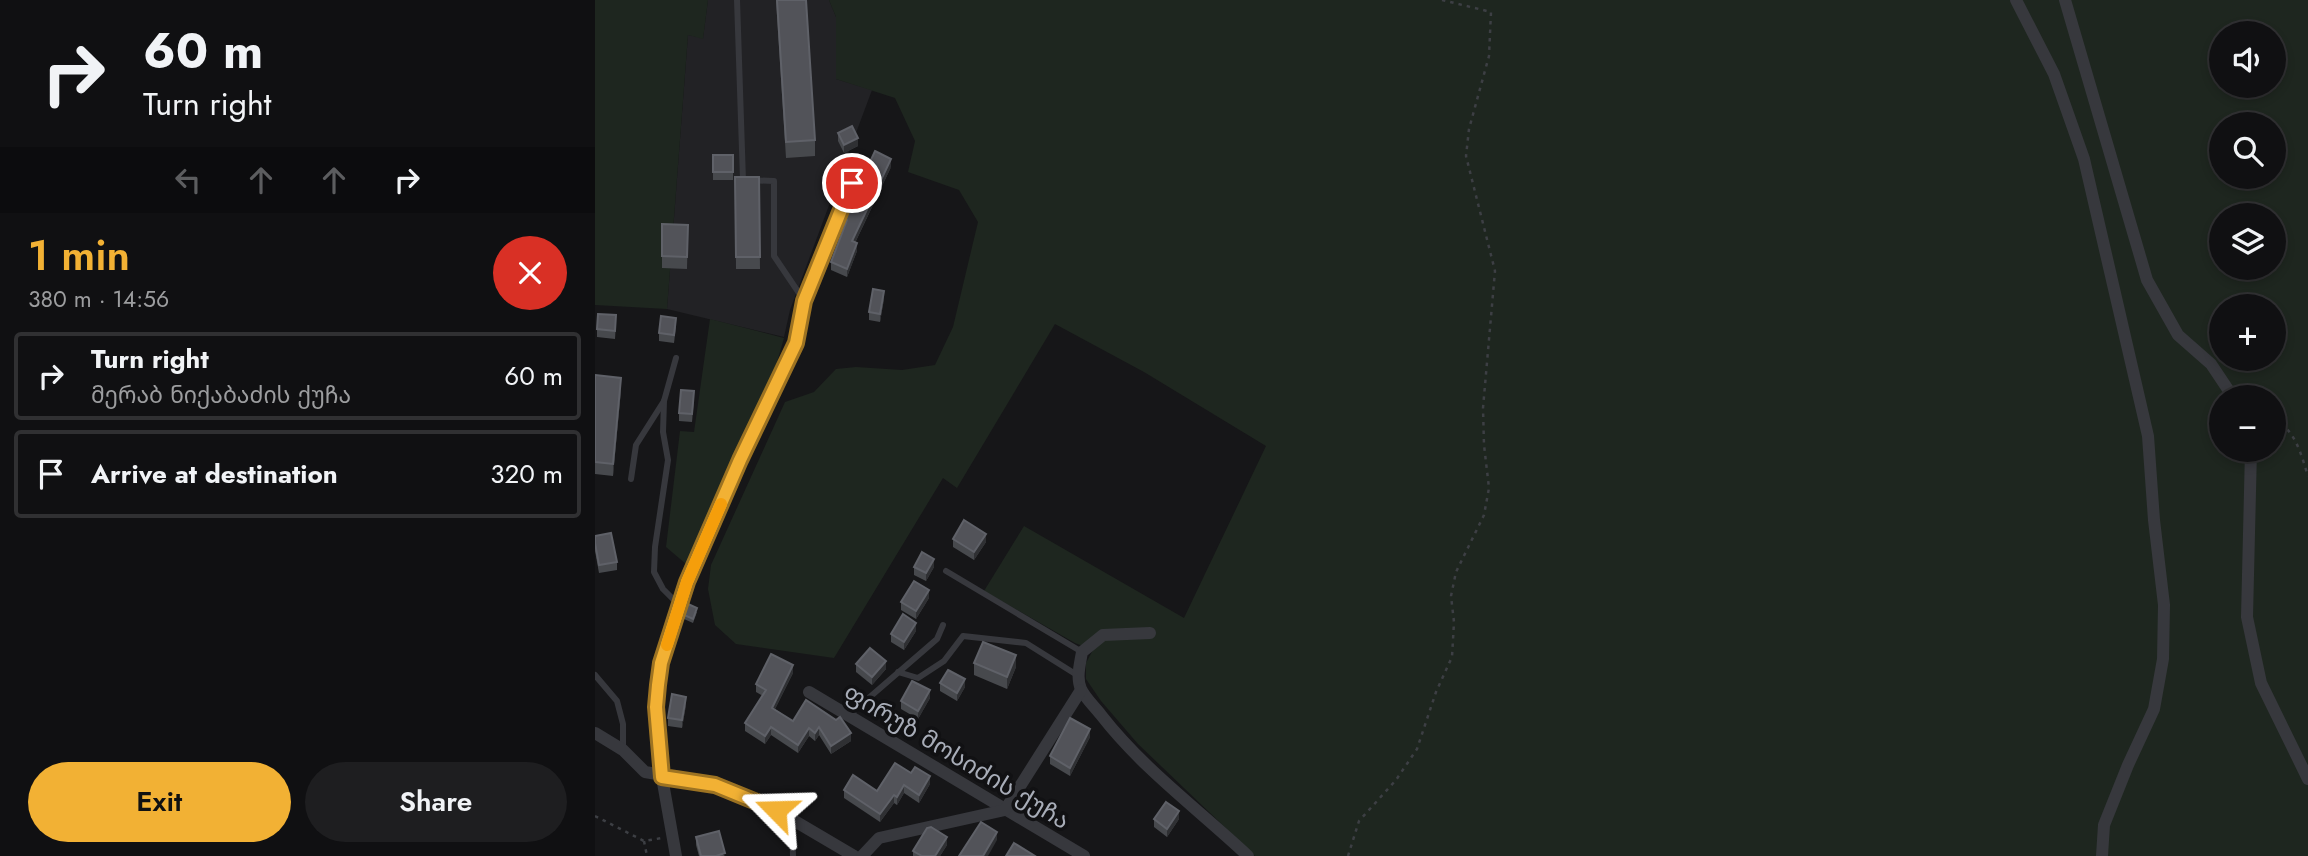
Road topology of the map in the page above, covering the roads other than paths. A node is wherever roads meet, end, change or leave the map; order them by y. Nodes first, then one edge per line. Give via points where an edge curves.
1 (737, 0) edge
2 (2016, 0) edge
3 (2065, 0) edge
4 (852, 183) dead end
5 (804, 301) junction
6 (676, 358) dead end
7 (2225, 385) edge
8 (664, 401) junction
9 (2251, 462) edge
10 (631, 479) dead end
11 (946, 571) dead end
12 (680, 606) junction
13 (943, 625) dead end
14 (1150, 633) dead end
15 (1082, 652) junction
16 (898, 673) junction
17 (595, 675) edge
18 (1079, 676) junction
19 (1081, 690) junction
20 (809, 692) dead end
21 (847, 716) junction
22 (595, 733) edge
23 (623, 750) junction
24 (662, 777) junction
25 (2308, 779) edge
26 (1005, 810) junction
27 (792, 819) junction
28 (676, 856) edge
29 (793, 856) edge
30 (854, 856) edge
31 (862, 856) edge
32 (1084, 856) edge
33 (1248, 856) edge
34 (2102, 856) edge

1 - 5 lane via 743,180 774,181 774,256
2 - 34 street via 2054,74 2084,159 2148,436 2164,605 2163,659 2154,709 2104,825
3 - 7 street via 2147,280 2178,335 2211,363
4 - 5 street
5 - 12 street via 796,343 740,460
6 - 8 lane
8 - 10 lane via 636,445
8 - 12 lane via 668,460 654,572
9 - 25 street via 2247,617 2260,683
11 - 15 lane
12 - 24 street via 661,663 656,707
13 - 16 lane via 937,639
14 - 15 street via 1103,635
15 - 18 street
16 - 18 lane via 918,678 944,661 963,636 1026,643
16 - 21 lane
17 - 23 lane via 617,701
18 - 19 street
19 - 26 street
19 - 33 street via 1160,779
20 - 21 street, ფირუზ მოსიძის ქუჩა
21 - 26 street, ფირუზ მოსიძის ქუჩა
22 - 23 street
23 - 24 street via 645,772
24 - 27 street via 715,785
24 - 28 street
26 - 31 street via 879,838
26 - 32 street, ფირუზ მოსიძის ქუჩა
27 - 29 lane
27 - 30 street

